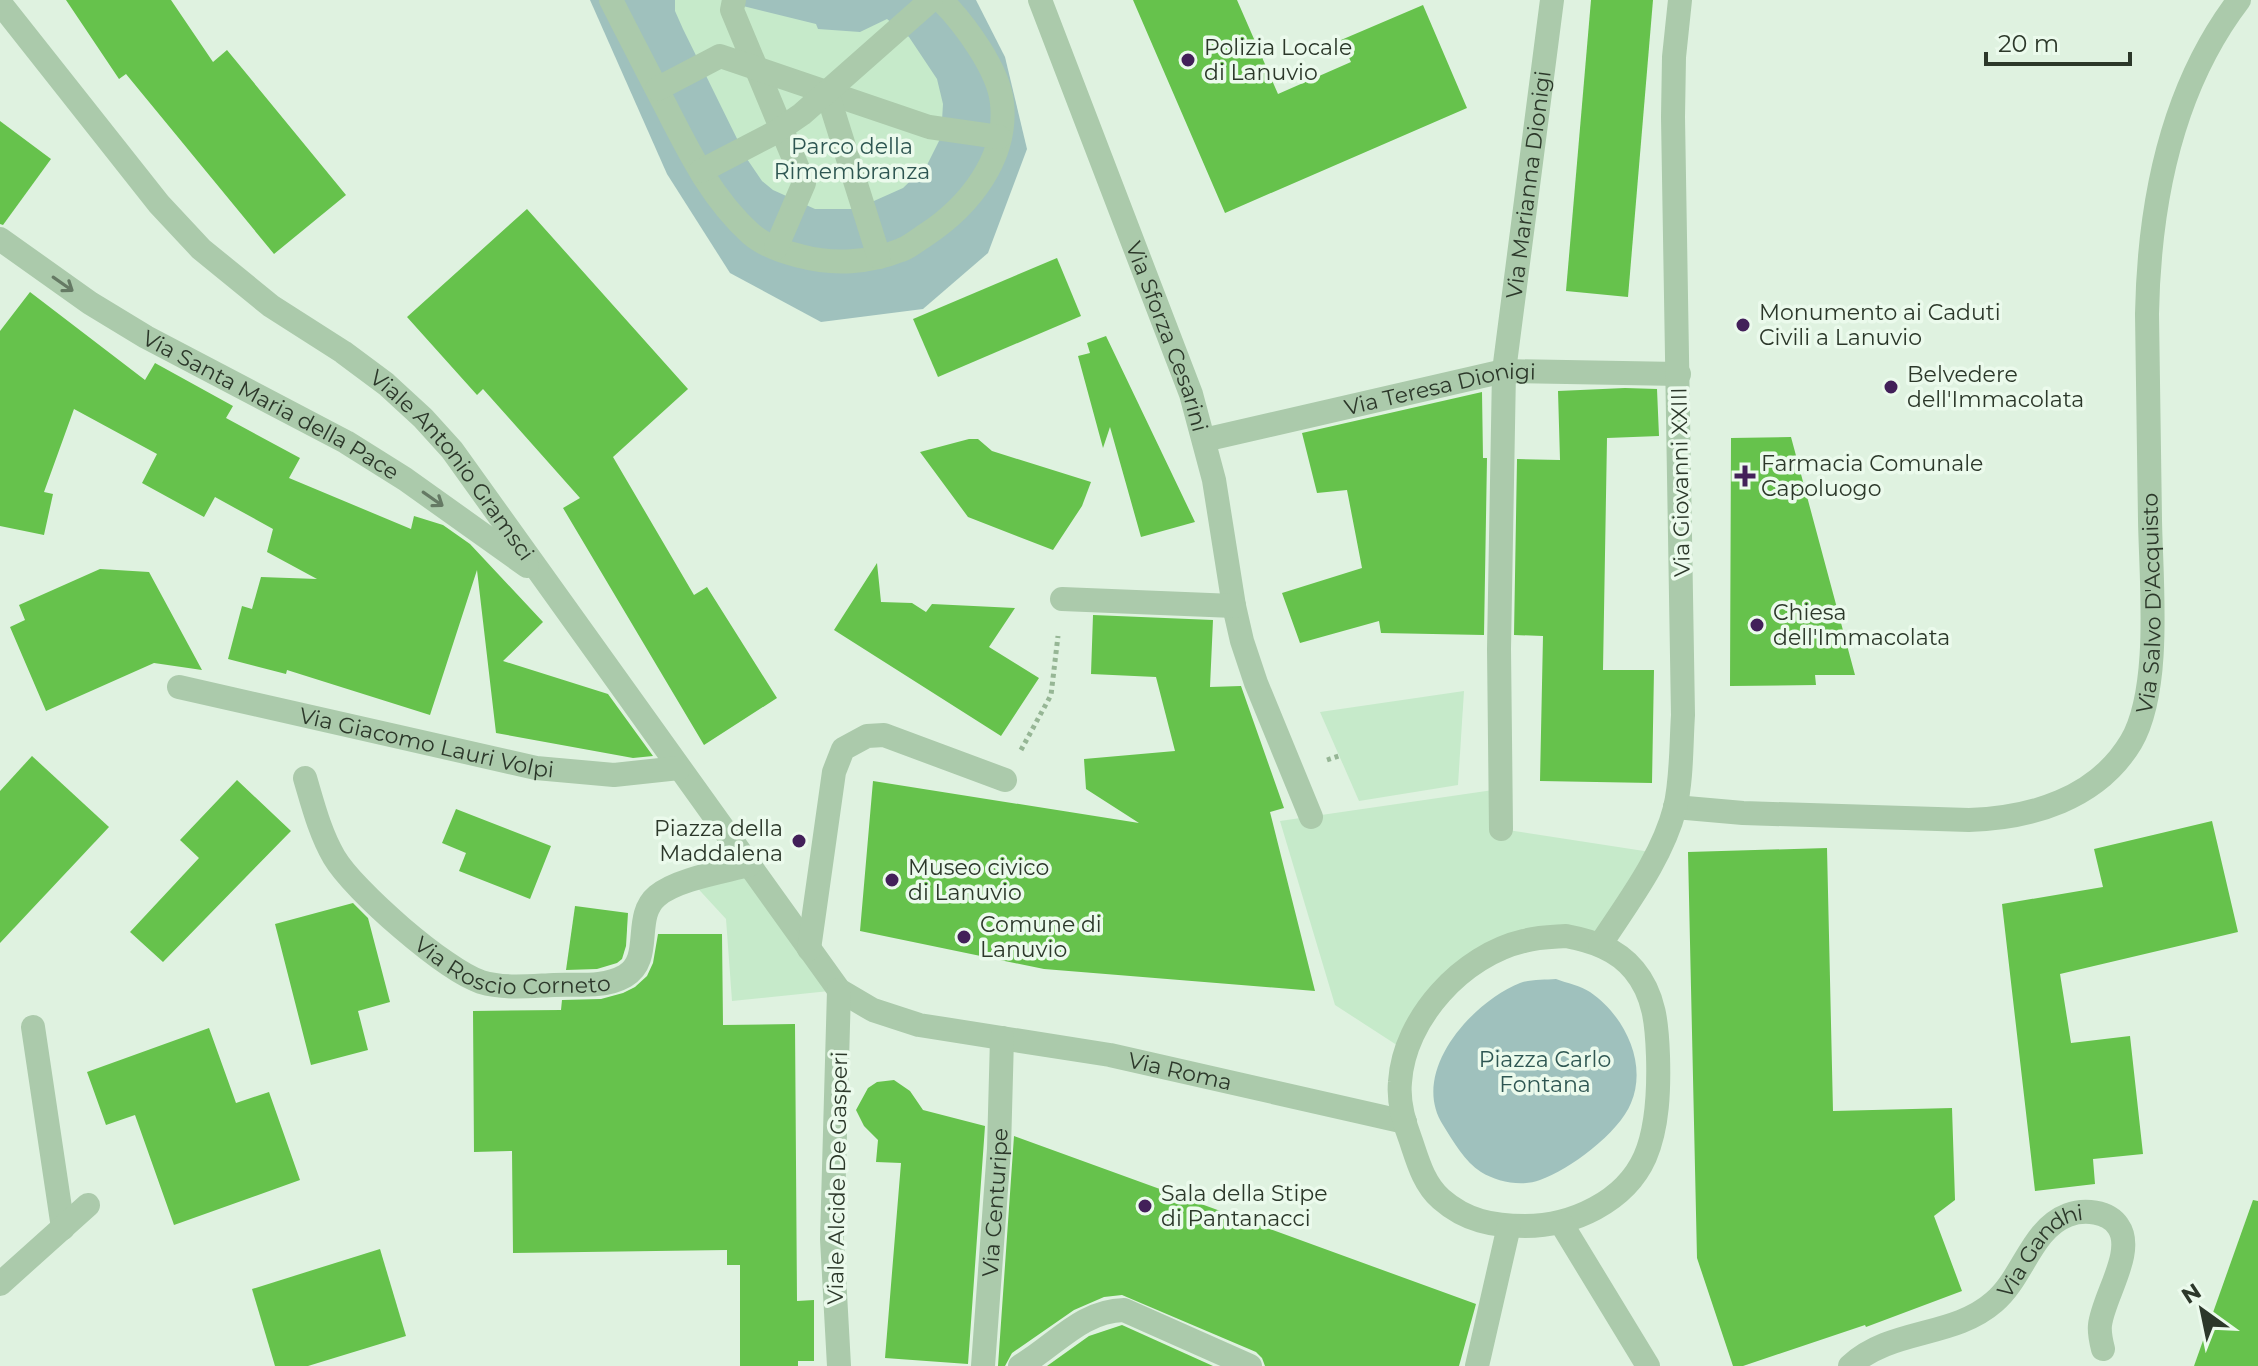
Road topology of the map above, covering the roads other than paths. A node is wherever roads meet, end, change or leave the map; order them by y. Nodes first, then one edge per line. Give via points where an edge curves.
1 (611, 0) edge
2 (734, 0) edge
3 (931, 0) edge
4 (941, 0) edge
5 (1040, 0) edge
6 (1552, 0) edge
7 (1680, 0) edge
8 (2239, 0) edge
9 (0, 3) edge
10 (756, 68) junction
11 (657, 89) junction
12 (827, 92) junction
13 (782, 129) junction
14 (999, 137) junction
15 (701, 171) junction
16 (0, 239) edge
17 (776, 248) junction
18 (879, 257) junction
19 (1504, 371) junction
20 (1679, 374) junction
21 (1204, 440) junction
22 (541, 575) junction
23 (1062, 599) road end
24 (1234, 606) junction
25 (179, 687) dead end
26 (679, 768) junction
27 (305, 778) dead end
28 (1005, 780) road end
29 (1675, 807) junction
30 (1311, 817) dead end
31 (1501, 829) dead end
32 (749, 865) junction
33 (1600, 945) junction
34 (809, 949) junction
35 (839, 990) junction
36 (33, 1027) dead end
37 (1002, 1038) junction
38 (1405, 1122) junction
39 (88, 1205) dead end
40 (1561, 1223) junction
41 (1509, 1226) junction
42 (63, 1228) junction
43 (0, 1284) edge
44 (2103, 1349) dead end
45 (839, 1366) edge
46 (983, 1366) edge
47 (1020, 1366) edge
48 (1250, 1366) edge
49 (1477, 1366) edge
50 (1648, 1366) edge
51 (1850, 1366) edge

1 - 11 street
2 - 10 street via 732,10
3 - 12 street
4 - 14 street via 993,71 1002,103
5 - 21 street, Via Sforza Cesarini via 1175,350
6 - 19 street, Via Marianna Dionigi
7 - 20 street, Via Giovanni XXIII via 1673,87
8 - 29 street, Via Salvo D'Acquisto via 2183,105 2153,222 2147,314 2152,637 2146,694 2131,741 2108,770 2076,794 2043,810 2007,817 1969,820
9 - 22 street, Viale Antonio Gramsci via 187,235 244,286 405,400 466,468
10 - 11 street via 720,56
10 - 12 street
10 - 13 street
11 - 15 street
12 - 13 street
12 - 14 street via 929,127
12 - 18 street
13 - 15 street
13 - 17 street via 804,183
14 - 18 street via 974,193 950,219 904,250
15 - 17 street via 720,203 753,236
16 -> 22 street, Via Santa Maria della Pace via 137,331 346,442
17 - 18 street via 825,263
19 - 20 street, Via Teresa Dionigi
19 - 21 street, Via Teresa Dionigi
19 - 31 street, Via Marianna Dionigi
20 - 29 street, Via Giovanni XXIII via 1683,715
21 - 24 street, Via Sforza Cesarini
22 - 26 street, Viale Antonio Gramsci
23 - 24 street
24 - 30 street, Via Sforza Cesarini via 1256,683
25 - 26 street, Via Giacomo Lauri Volpi via 536,768 614,775
26 - 32 street, Viale Antonio Gramsci
27 - 32 street, Via Roscio Corneto via 329,848 356,885 450,965 495,985 602,984 623,978 638,963 645,911 658,895
28 - 34 street via 884,735 867,736 843,749 834,772
29 - 33 street, Via Giovanni XXIII via 1651,864
32 - 34 street, Viale Antonio Gramsci
33 - 38 street via 1566,936 1523,941 1486,956 1455,978 1427,1011 1406,1051 1399,1085
33 - 40 street via 1632,967 1647,990 1657,1031 1657,1102 1644,1158 1628,1183 1603,1203
34 - 35 street, Viale Antonio Gramsci
35 - 37 street, Via Roma via 894,1019
35 - 45 street, Viale Alcide De Gasperi via 832,1239
36 - 42 street
37 - 38 street, Via Roma via 1110,1055
37 - 46 street, Via Centuripe
38 - 41 street via 1436,1194 1458,1213
39 - 42 street
40 - 41 street
40 - 50 street
41 - 49 street
42 - 43 street
44 - 51 street, Via Gandhi via 2100,1325 2123,1252 2122,1234 2118,1224 2101,1213 2076,1213 2046,1230 1994,1303 1955,1325 1882,1345
47 - 48 street via 1106,1310 1124,1310

